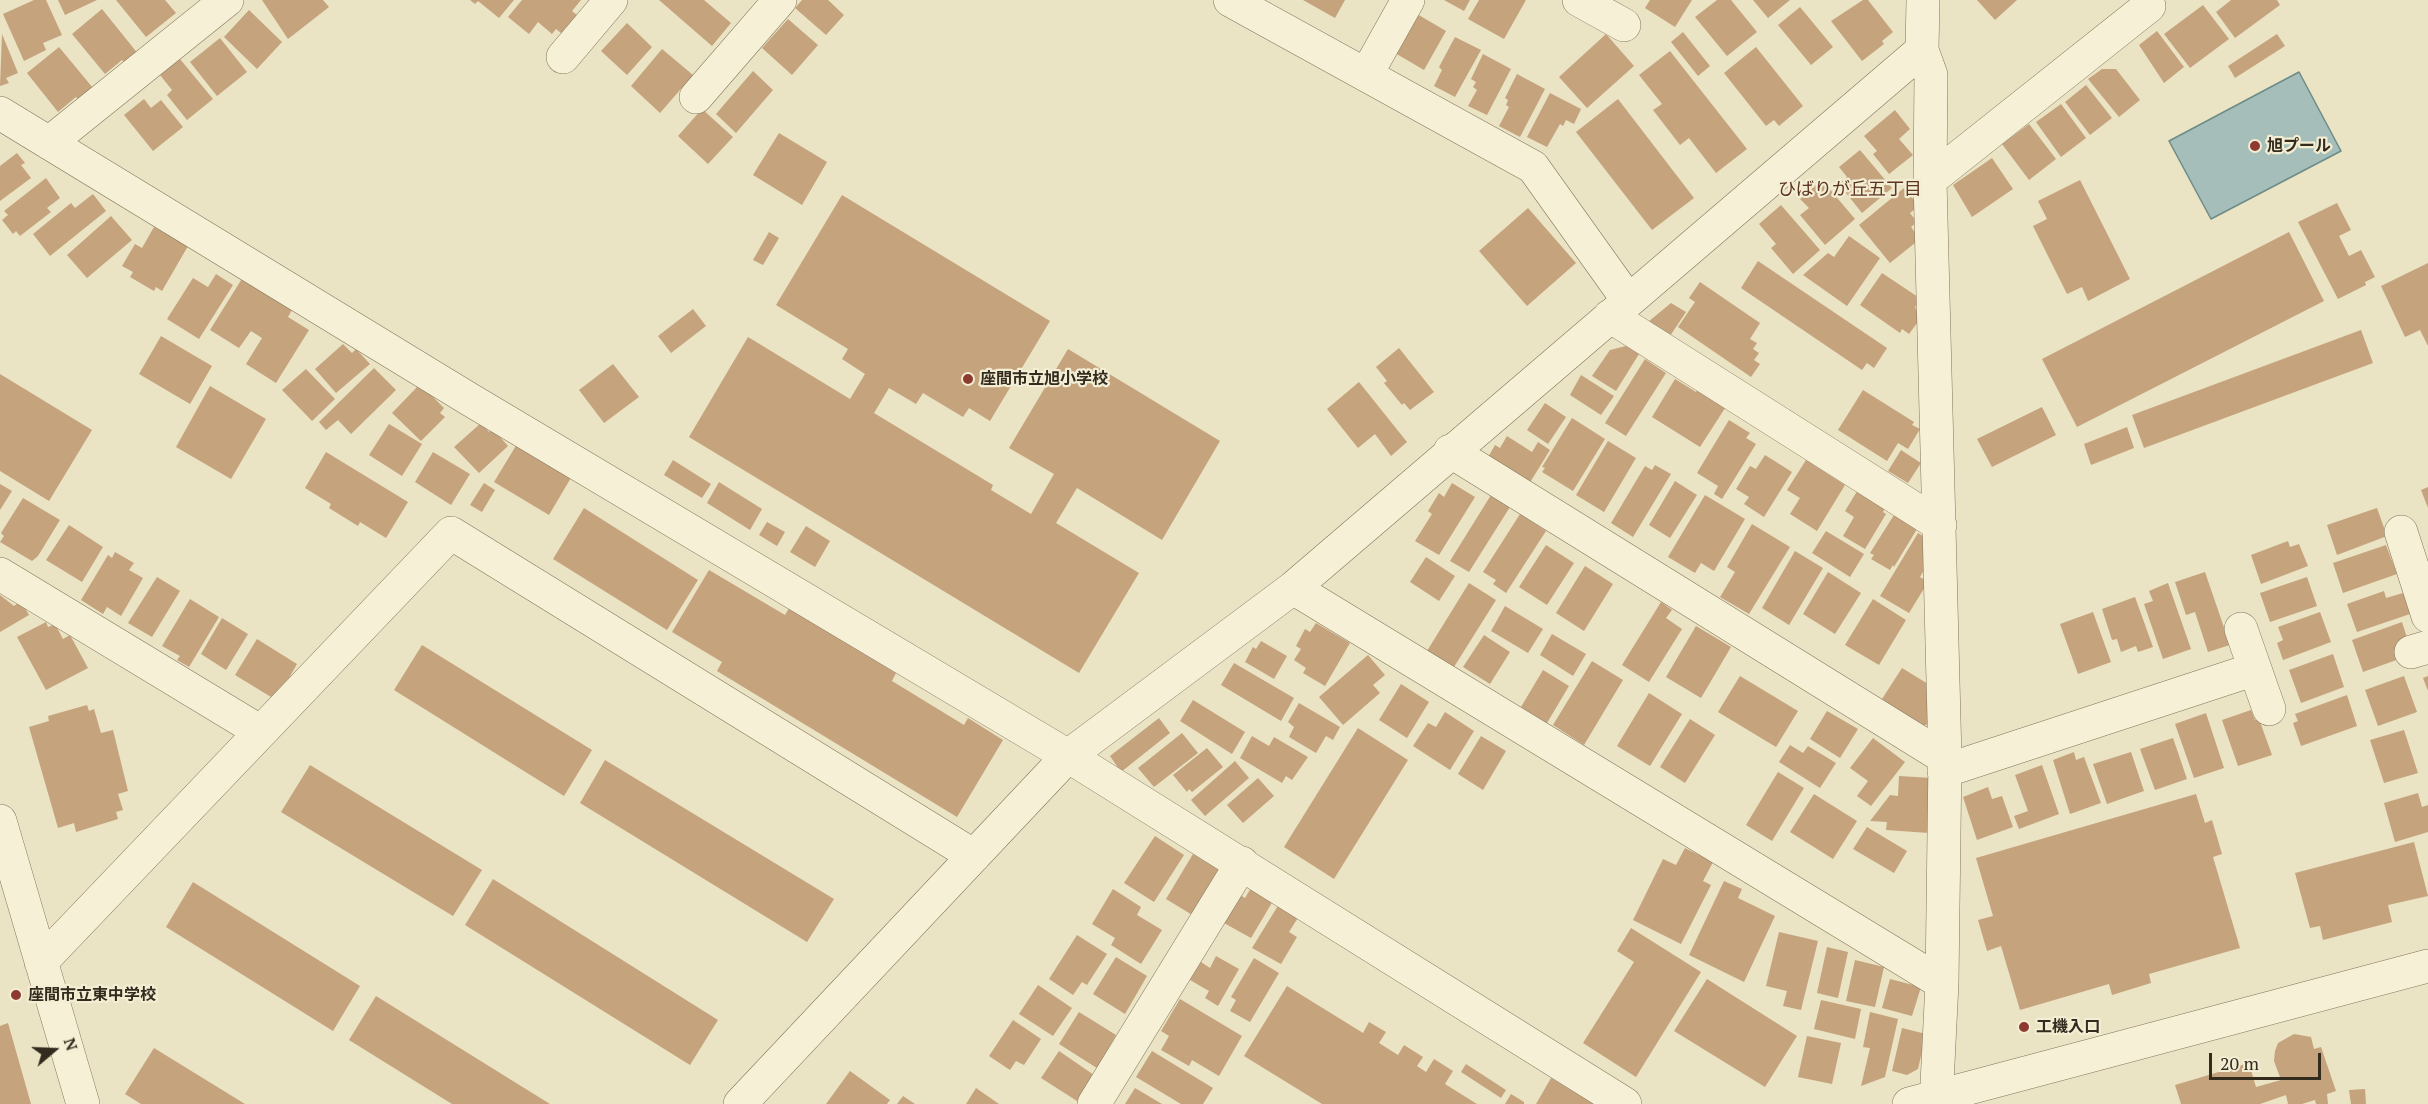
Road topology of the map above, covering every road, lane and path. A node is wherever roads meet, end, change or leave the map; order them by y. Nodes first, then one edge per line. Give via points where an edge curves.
1 (227, 0) edge
2 (610, 0) edge
3 (780, 0) edge
4 (1230, 0) edge
5 (1408, 0) edge
6 (1579, 0) edge
7 (1923, 0) edge
8 (2149, 6) dead end
9 (1624, 24) dead end
10 (1922, 50) junction
11 (563, 57) dead end
12 (1366, 75) junction
13 (696, 97) dead end
14 (0, 113) edge
15 (49, 143) junction
16 (1930, 180) junction
17 (1619, 308) junction
18 (1450, 452) junction
19 (1940, 525) junction
20 (2401, 532) dead end
21 (2420, 565) edge
22 (0, 574) edge
23 (1293, 588) junction
24 (2428, 616) edge
25 (2241, 629) dead end
26 (2255, 669) junction
27 (2269, 709) dead end
28 (261, 732) junction
29 (1068, 756) junction
30 (1944, 764) junction
31 (0, 821) edge
32 (974, 856) junction
33 (1242, 863) junction
34 (41, 962) junction
35 (2428, 966) edge
36 (1942, 983) junction
37 (1927, 1101) edge
38 (83, 1104) edge
39 (740, 1104) edge
40 (1094, 1104) edge
41 (1625, 1104) edge

1 - 15 street
2 - 11 street
3 - 13 street
4 - 12 street
5 - 12 street
6 - 9 street
7 - 10 street
8 - 16 street
10 - 16 street via 1931,75
10 - 17 street
12 - 17 street via 1533,167
14 - 15 street
15 - 29 street
16 - 19 street
17 - 18 street
17 - 19 street
18 - 23 street
18 - 30 street
19 - 30 street
20 - 21 street
21 - 24 street
22 - 28 street
23 - 29 street
23 - 36 street
25 - 26 street
26 - 27 street
26 - 30 street
28 - 32 street via 452,533
28 - 34 street
29 - 32 street
29 - 33 street
30 - 36 street
31 - 34 street
32 - 39 street
33 - 40 street
33 - 41 street
34 - 38 street
35 - 37 street
36 - 37 street

